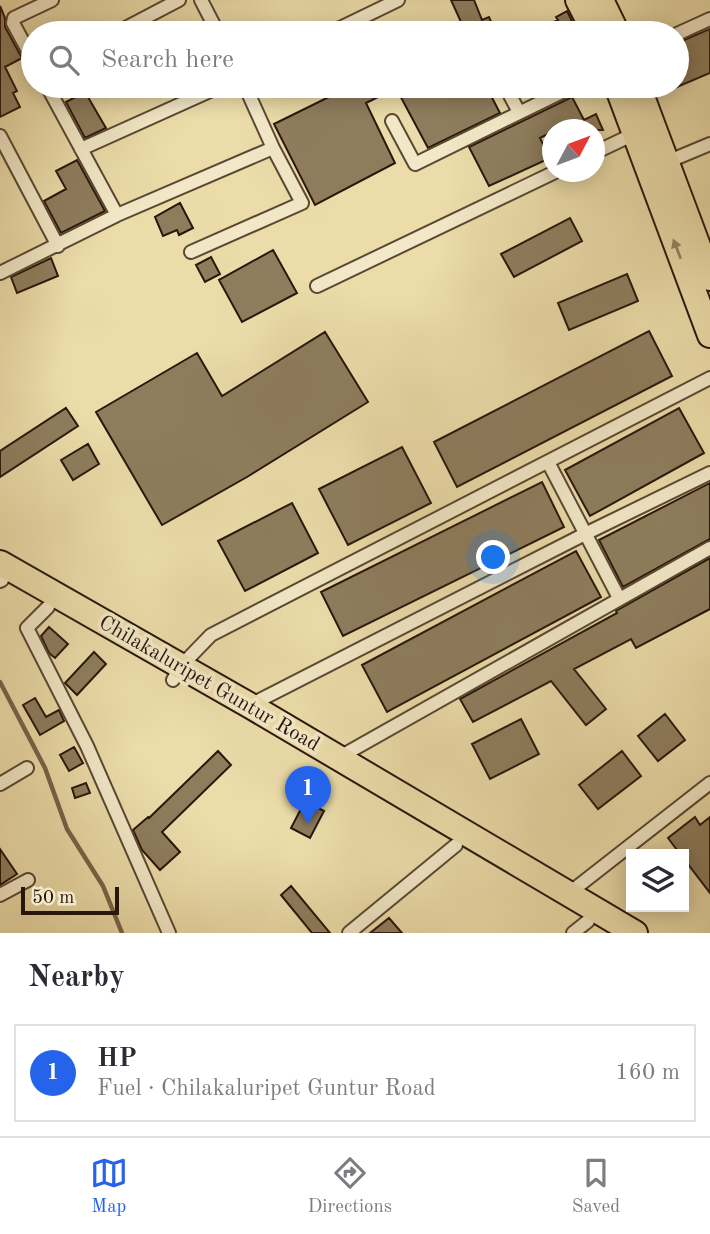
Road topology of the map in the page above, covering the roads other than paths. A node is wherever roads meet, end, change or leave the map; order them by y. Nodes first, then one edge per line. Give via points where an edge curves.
1 (52, 0) edge
2 (179, 0) edge
3 (201, 0) edge
4 (398, 0) edge
5 (579, 0) edge
6 (601, 0) edge
7 (710, 19) edge
8 (139, 21) edge
9 (212, 21) edge
10 (355, 21) edge
11 (589, 21) edge
12 (611, 21) edge
13 (689, 29) edge
14 (21, 38) edge
15 (53, 98) edge
16 (194, 98) edge
17 (251, 98) edge
18 (511, 98) edge
19 (549, 98) edge
20 (621, 98) edge
21 (643, 98) edge
22 (519, 112) junction
23 (392, 121) dead end
24 (634, 134) junction
25 (0, 136) edge
26 (710, 144) edge
27 (274, 148) junction
28 (605, 148) edge
29 (81, 149) junction
30 (667, 162) junction
31 (542, 178) edge
32 (117, 215) junction
33 (58, 246) junction
34 (191, 252) dead end
35 (0, 274) edge
36 (710, 277) edge
37 (317, 286) dead end
38 (710, 335) edge
39 (710, 378) edge
40 (548, 463) junction
41 (710, 473) edge
42 (587, 533) junction
43 (710, 548) edge
44 (0, 576) edge
45 (619, 598) junction
46 (48, 607) junction
47 (177, 673) junction
48 (249, 705) junction
49 (338, 758) junction
50 (27, 768) dead end
51 (710, 783) edge
52 (0, 784) edge
53 (456, 845) junction
54 (28, 880) dead end
55 (0, 895) edge
56 (568, 895) junction
57 (590, 929) edge
58 (169, 933) edge
59 (349, 933) edge
60 (635, 933) edge

1 - 14 street via 14,18
2 - 8 street
3 - 9 street
4 - 10 street
5 - 11 highway
6 - 12 highway
7 - 13 street
15 - 29 street
16 - 29 street
17 - 27 street
18 - 22 street
19 - 22 street
20 - 24 highway
21 - 30 highway
22 - 23 street via 415,164
24 - 28 street
38 -> 24 highway
25 - 33 street
26 - 30 street
27 - 32 street
27 - 34 street via 302,203
29 - 32 street
30 - 36 highway
31 - 37 street
32 - 33 street
33 - 35 street
39 - 40 street
40 - 42 street
40 - 47 street via 211,635
41 - 42 street
42 - 45 street
42 - 48 street
43 - 45 street
44 - 46 highway, Chilakaluripet Guntur Road
44 - 47 highway, Chilakaluripet Guntur Road
45 - 49 street
46 - 47 highway, Chilakaluripet Guntur Road
46 - 58 street via 27,628 86,746
47 - 48 highway, Chilakaluripet Guntur Road
47 - 53 highway, Chilakaluripet Guntur Road
48 - 49 highway, Chilakaluripet Guntur Road
49 - 56 highway, Chilakaluripet Guntur Road
50 - 52 street
51 - 56 street
53 - 57 highway, Chilakaluripet Guntur Road
53 - 59 street
54 - 55 street
56 - 60 highway, Chilakaluripet Guntur Road

